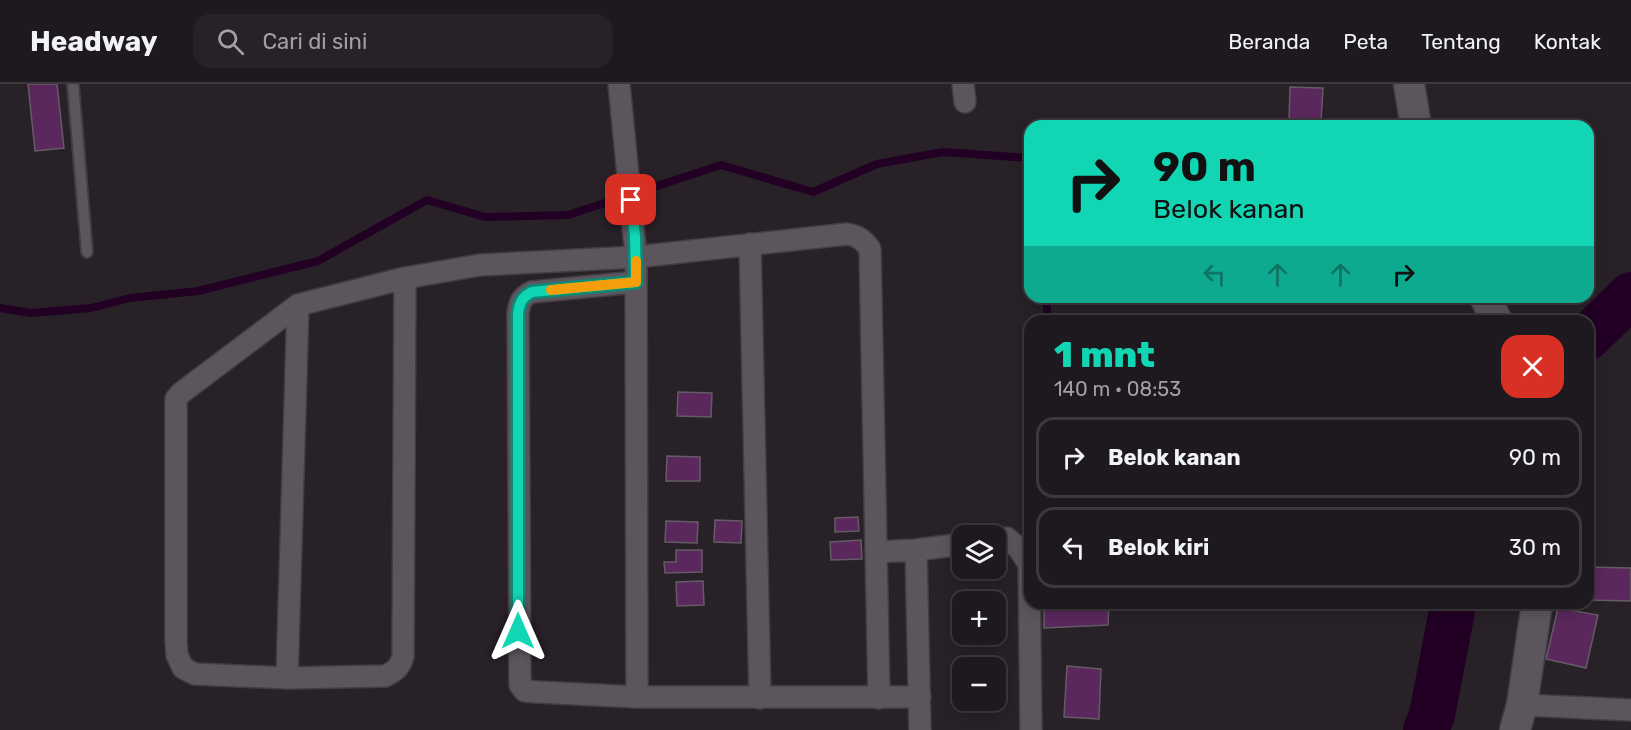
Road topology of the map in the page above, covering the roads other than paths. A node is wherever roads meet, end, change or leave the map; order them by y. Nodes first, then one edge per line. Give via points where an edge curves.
1 (73, 84) edge
2 (619, 84) edge
3 (1409, 84) edge
4 (1415, 120) edge
5 (750, 244) junction
6 (636, 247) junction
7 (87, 252) dead end
8 (405, 278) junction
9 (636, 282) junction
10 (298, 305) junction
11 (1006, 538) edge
12 (952, 545) edge
13 (916, 550) junction
14 (876, 552) junction
15 (1024, 556) edge
16 (1030, 609) edge
17 (1536, 609) edge
18 (287, 678) junction
19 (637, 697) junction
20 (920, 697) junction
21 (760, 698) junction
22 (879, 698) junction
23 (1631, 710) edge
24 (1519, 718) edge
25 (920, 730) edge
26 (1031, 730) edge

1 - 7 lane
2 - 6 street
3 - 4 street
5 - 6 street
5 - 14 street via 848,234 857,236 870,249
5 - 21 street
6 - 8 street
6 - 9 street
8 - 10 street
8 - 18 street via 401,665 385,676
9 - 19 street
9 - 19 street via 532,292 520,302 518,641 520,685 525,691
10 - 18 street
10 - 18 street via 181,393 175,405 176,640 180,662 195,674
11 - 15 street
12 - 13 street
13 - 14 street
13 - 20 street
14 - 22 street
16 - 26 street
17 - 24 street
19 - 21 street
20 - 22 street
20 - 25 street
21 - 22 street
23 - 24 street

